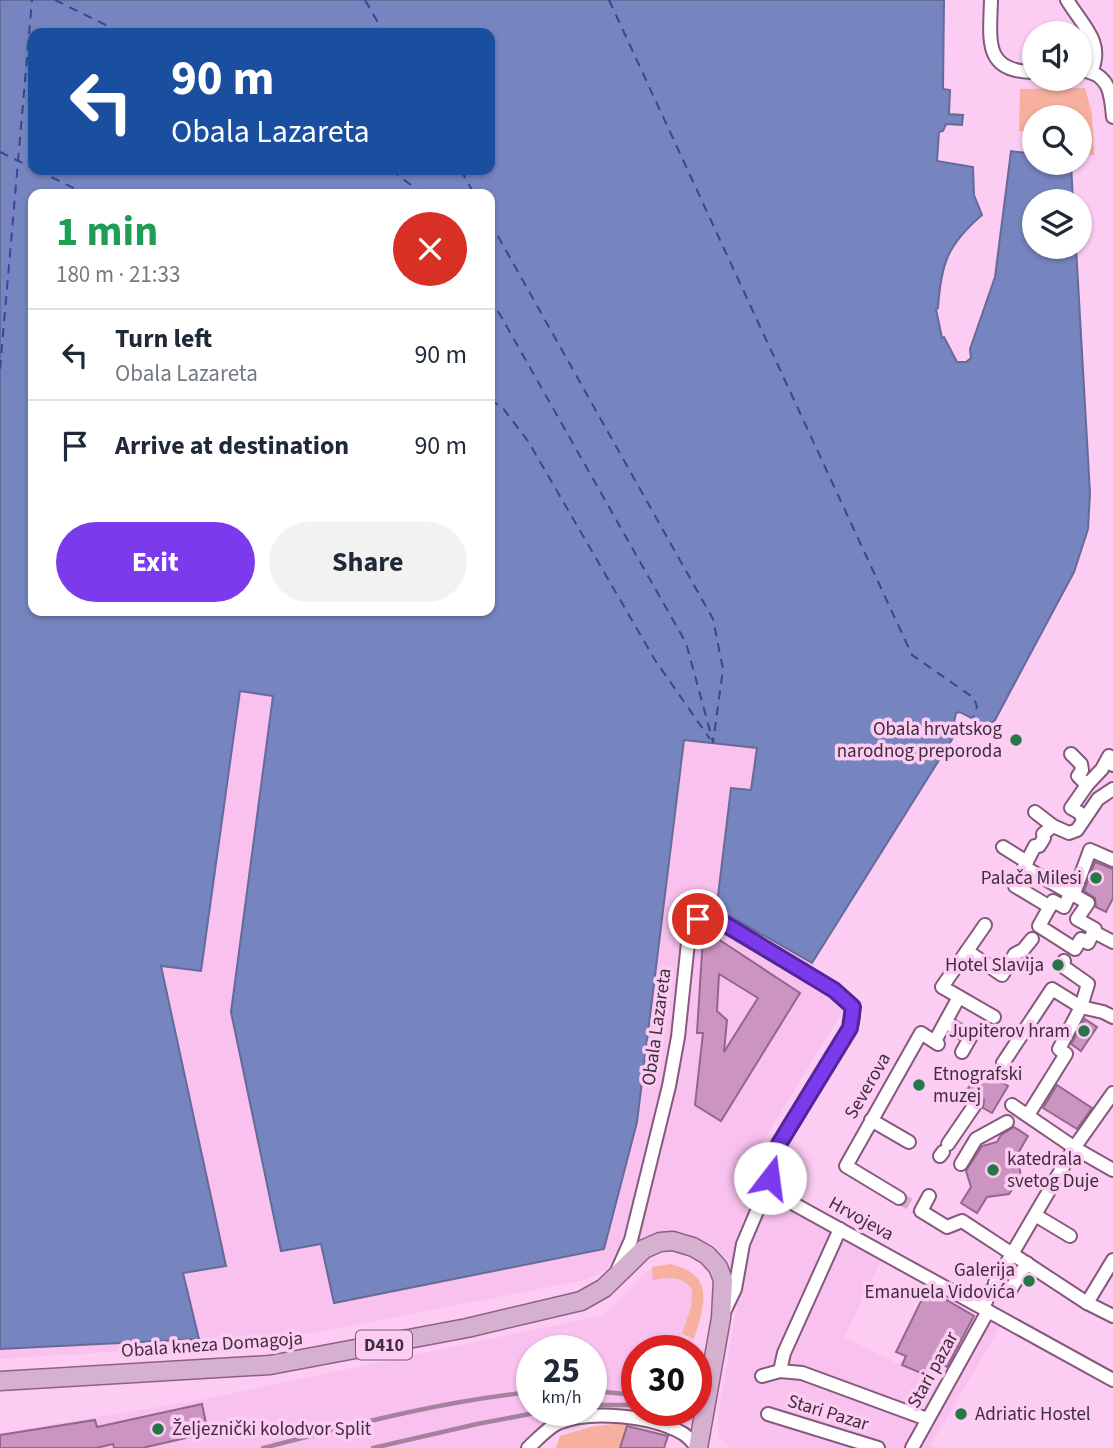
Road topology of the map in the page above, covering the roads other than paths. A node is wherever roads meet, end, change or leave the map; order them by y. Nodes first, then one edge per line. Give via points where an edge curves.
1 (991, 0) edge
2 (1068, 0) edge
3 (1081, 21) edge
4 (1092, 39) edge
5 (1092, 64) edge
6 (1022, 72) edge
7 (1092, 74) edge
8 (1113, 117) edge
9 (1071, 754) dead end
10 (1112, 757) edge
11 (1087, 785) junction
12 (1113, 789) edge
13 (1035, 812) dead end
14 (1083, 820) junction
15 (1053, 826) junction
16 (1003, 847) dead end
17 (1113, 860) edge
18 (1027, 862) junction
19 (1015, 886) dead end
20 (1072, 895) junction
21 (1050, 907) junction
22 (985, 925) dead end
23 (1094, 932) junction
24 (1032, 939) dead end
25 (1113, 942) edge
26 (967, 951) junction
27 (1064, 961) dead end
28 (959, 997) junction
29 (1082, 1003) junction
30 (1108, 1014) edge
31 (994, 1017) dead end
32 (946, 1022) junction
33 (962, 1052) dead end
34 (1003, 1063) tunnel mouth
35 (1113, 1093) edge
36 (976, 1103) dead end
37 (1012, 1105) dead end
38 (1028, 1115) junction
39 (871, 1120) junction
40 (1007, 1122) dead end
41 (909, 1142) dead end
42 (944, 1151) dead end
43 (1074, 1152) junction
44 (961, 1164) dead end
45 (1113, 1170) edge
46 (774, 1193) dead end
47 (929, 1196) tunnel mouth
48 (899, 1198) tunnel mouth
49 (1035, 1215) junction
50 (839, 1229) junction
51 (1070, 1236) dead end
52 (1012, 1254) junction
53 (1113, 1260) edge
54 (1027, 1263) junction
55 (611, 1282) junction
56 (1087, 1303) junction
57 (989, 1311) junction
58 (1113, 1316) edge
59 (721, 1318) junction
60 (780, 1371) junction
61 (762, 1376) dead end
62 (1113, 1380) edge
63 (0, 1381) edge
64 (768, 1414) dead end
65 (928, 1419) junction
66 (528, 1448) edge
67 (698, 1448) edge
68 (878, 1448) edge
69 (912, 1448) edge

1 - 6 street via 992,49 997,62
2 - 3 street
4 - 5 street via 1096,45
7 - 8 street via 1106,81 1111,91
9 - 11 street via 1081,764 1078,776
10 - 11 street
11 - 14 street via 1071,808
12 - 14 street via 1098,799
13 - 15 street
14 - 15 street via 1069,833
15 - 18 street
16 - 18 street
17 - 20 street via 1090,850
18 - 20 street via 1024,867
19 - 21 street
20 - 21 street via 1064,907 1053,901
20 - 23 street via 1088,903 1077,919
21 - 23 street via 1039,926 1075,949 1081,939 1087,943
22 - 26 street
23 - 25 street
24 - 26 street via 1002,975
26 - 28 street via 942,987
27 - 29 street via 1061,965 1088,984
28 - 31 street
28 - 32 street
29 - 30 street
29 - 34 street via 1052,989
29 - 38 street via 1059,1049 1066,1054
32 - 33 street via 970,1038
32 - 39 street, Severova via 936,1043 921,1033
35 - 43 street
36 - 42 street
37 - 38 street
38 - 43 street
39 - 41 street
39 - 48 street, Severova via 846,1166
40 - 44 street via 976,1139
43 - 45 street
43 - 49 street
46 - 50 street, Hrvojeva
47 - 52 street via 921,1211 947,1227 962,1221
49 - 51 street
49 - 52 street
50 - 57 street, Hrvojeva
50 - 60 street, Stari pazar via 783,1353
52 - 54 street
52 - 57 street via 993,1286
53 - 56 street
54 - 56 street
54 - 57 street via 1008,1294
55 - 59 main road, Obala kneza Domagoja / D410 via 644,1249 667,1241 686,1244 707,1255 721,1273
55 - 59 street, Obala Lazareta via 631,1240 664,1112 678,1037 688,939 694,923 706,918 725,924 848,999 854,1015 774,1154 768,1185 745,1239 735,1289
55 - 63 main road, Obala kneza Domagoja / D410 via 563,1307 323,1357 270,1365
56 - 58 street
57 - 62 street, Hrvojeva
57 - 65 street, Stari pazar
59 - 67 main road, D410
60 - 61 street
60 - 65 street via 802,1373
64 - 68 street, Stari Pazar
65 - 69 street, Stari pazar
66 - 67 street via 560,1422 632,1417 684,1434

